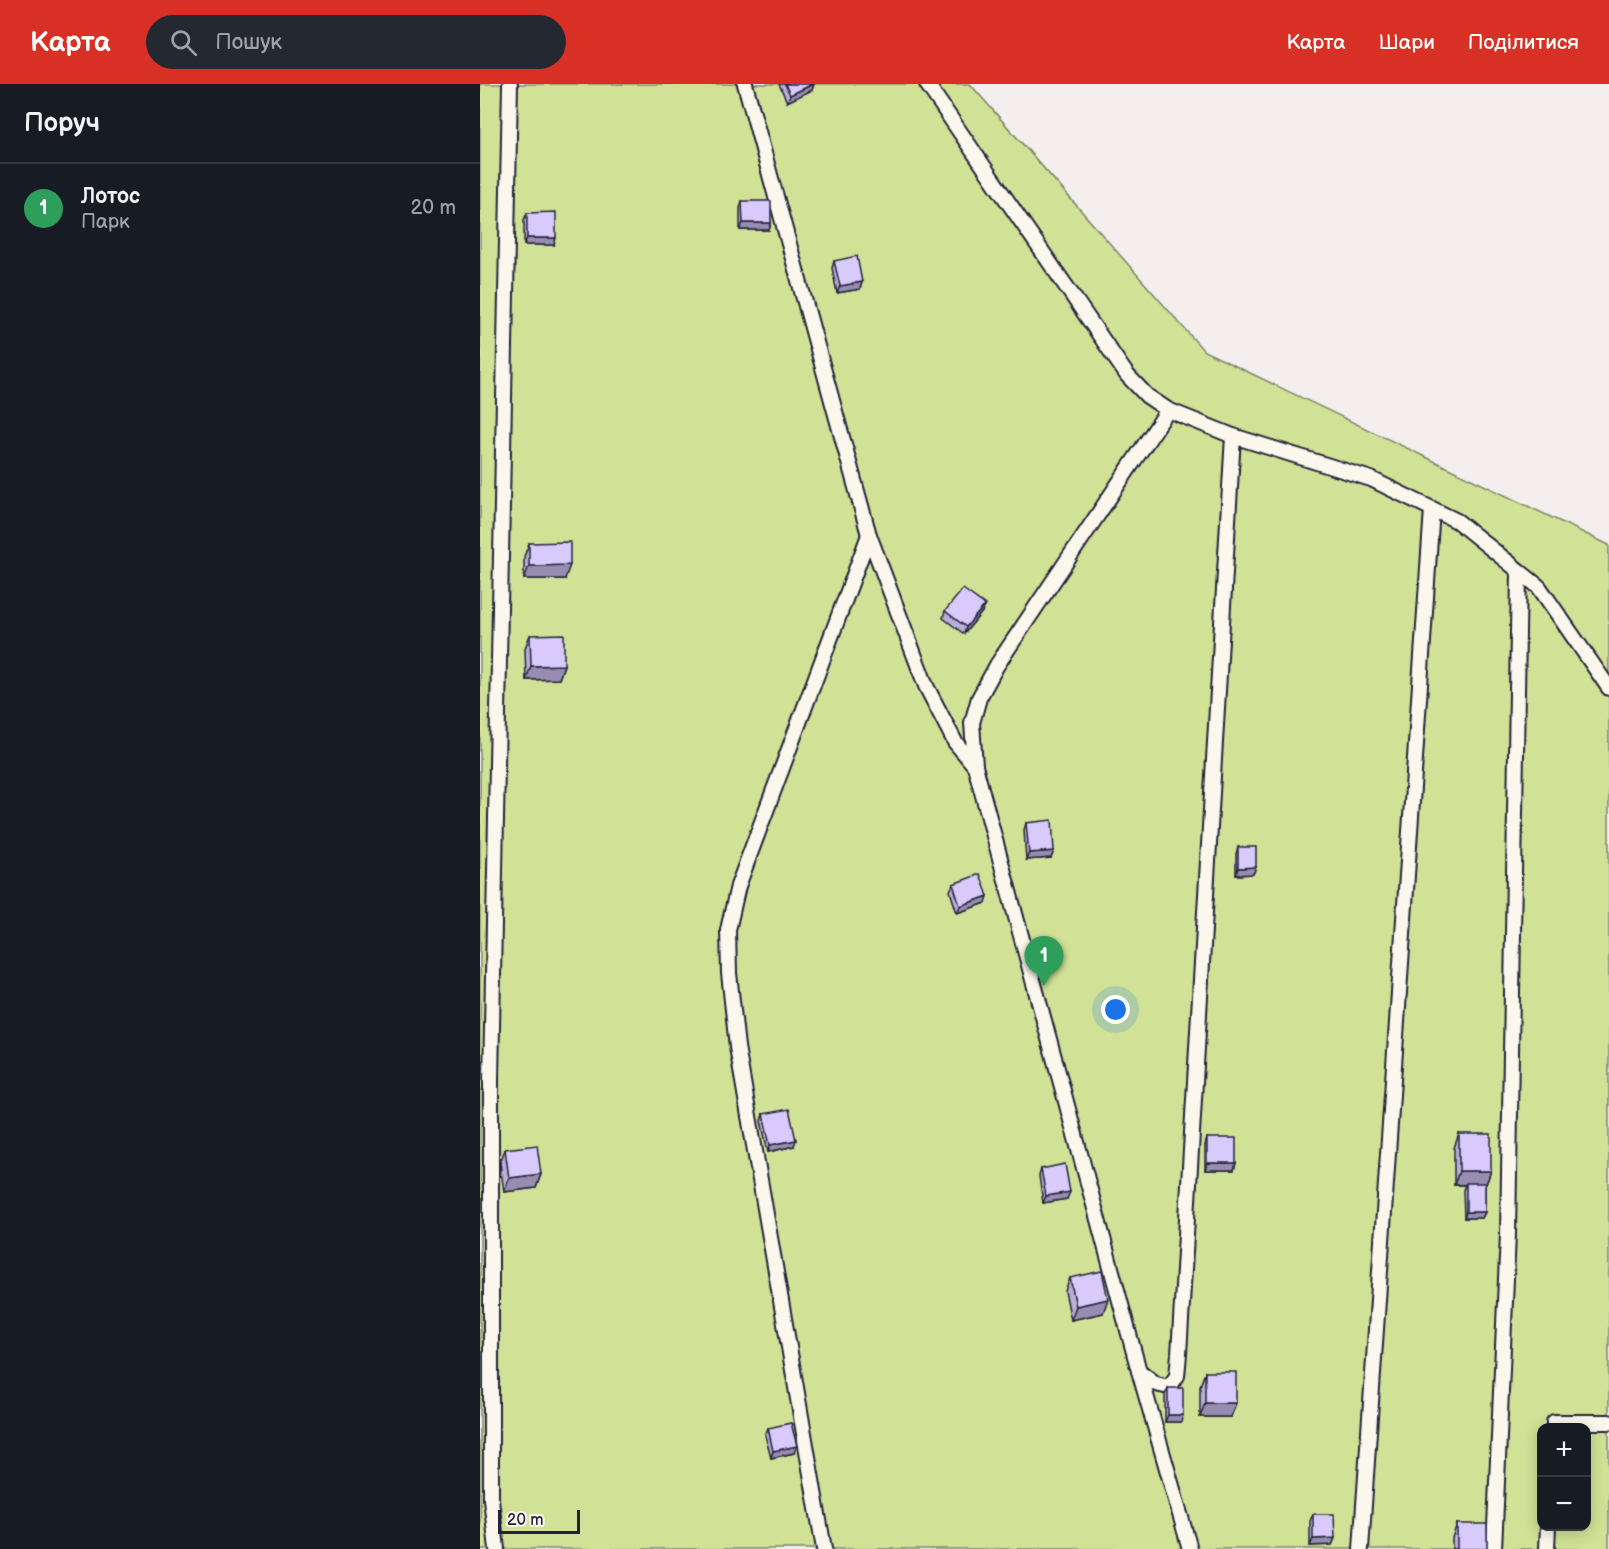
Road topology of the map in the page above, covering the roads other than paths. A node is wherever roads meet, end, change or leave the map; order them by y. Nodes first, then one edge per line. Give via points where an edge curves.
1 (510, 84) edge
2 (745, 84) edge
3 (927, 84) edge
4 (1168, 410) junction
5 (1233, 436) junction
6 (1432, 509) junction
7 (869, 535) junction
8 (1519, 572) junction
9 (1609, 688) edge
10 (975, 766) junction
11 (1139, 1371) junction
12 (1609, 1422) edge
13 (1554, 1423) edge
14 (1548, 1531) edge
15 (497, 1549) edge
16 (824, 1549) edge
17 (1190, 1549) edge
18 (1360, 1549) edge
19 (1494, 1549) edge
20 (1547, 1549) edge

1 - 15 lane via 491,1080 491,1499
2 - 7 lane
3 - 4 lane via 1127,375
4 - 5 lane
4 - 10 lane via 997,665 979,698 972,723
5 - 6 lane via 1371,479
5 - 11 lane via 1177,1376 1169,1387 1156,1384
6 - 8 lane via 1457,521
6 - 18 lane
7 - 10 lane via 926,686 955,742
7 - 16 lane via 738,886 728,930 737,1047
8 - 9 lane via 1539,587
8 - 19 lane via 1508,1234
10 - 11 lane
11 - 17 lane
12 - 13 lane
14 - 20 lane

